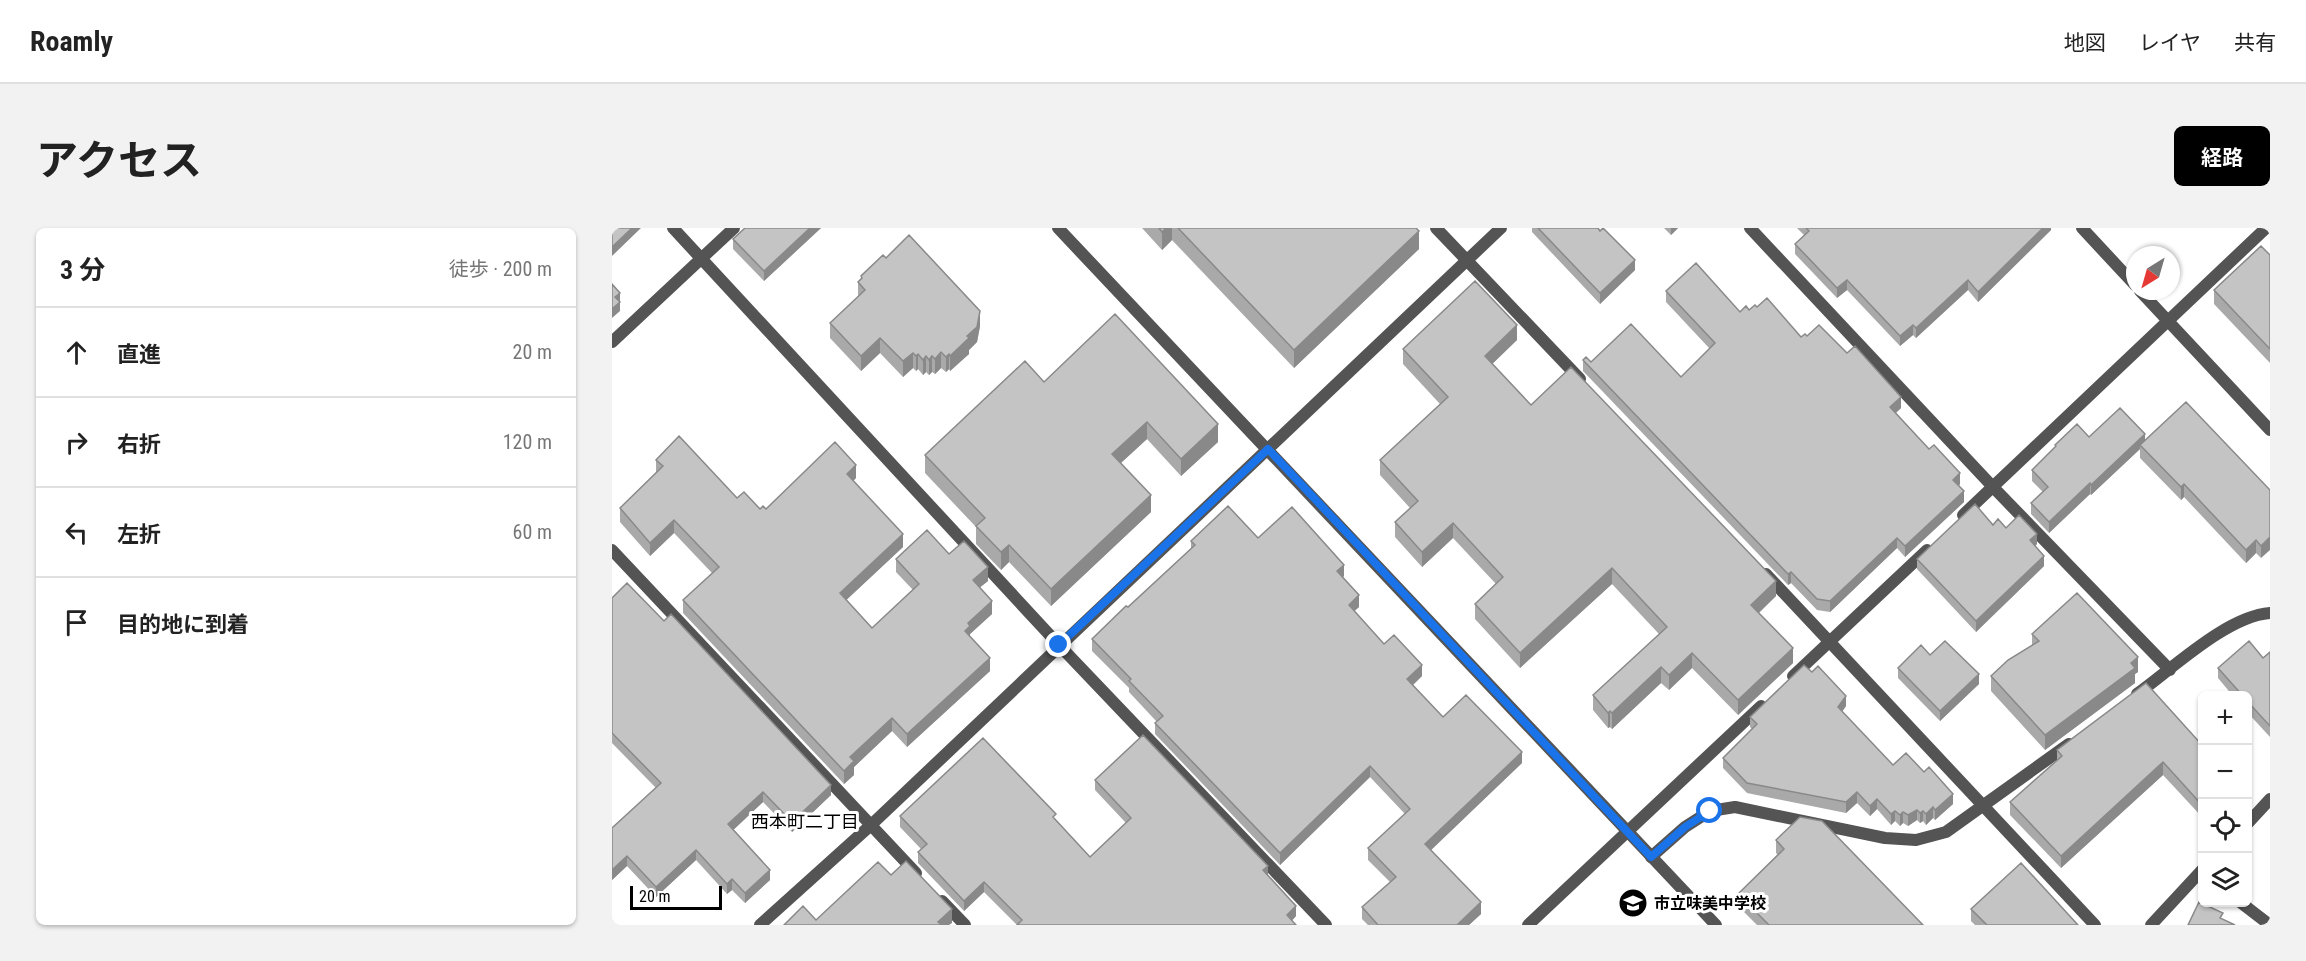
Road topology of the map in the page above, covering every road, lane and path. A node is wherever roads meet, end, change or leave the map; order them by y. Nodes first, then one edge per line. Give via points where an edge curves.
1 (673, 228) edge
2 (734, 228) edge
3 (1058, 228) edge
4 (1436, 228) edge
5 (1501, 228) edge
6 (1750, 228) edge
7 (2082, 228) edge
8 (2266, 228) edge
9 (702, 259) junction
10 (1467, 260) junction
11 (2126, 275) edge
12 (2148, 300) edge
13 (2168, 321) junction
14 (612, 342) edge
15 (1591, 390) edge
16 (2270, 430) edge
17 (1268, 449) junction
18 (1993, 487) junction
19 (1950, 528) edge
20 (1933, 544) edge
21 (612, 550) edge
22 (1756, 563) edge
23 (2270, 613) edge
24 (1830, 641) junction
25 (1059, 645) junction
26 (2170, 670) junction
27 (2124, 704) edge
28 (2077, 738) edge
29 (2270, 799) edge
30 (1984, 806) junction
31 (2252, 817) edge
32 (871, 825) junction
33 (1627, 831) junction
34 (1651, 857) junction
35 (2198, 877) edge
36 (2245, 907) edge
37 (760, 925) edge
38 (965, 925) edge
39 (1326, 925) edge
40 (1528, 925) edge
41 (1716, 925) edge
42 (2095, 925) edge
43 (2151, 925) edge
44 (2270, 925) edge

1 - 9 street
2 - 9 street
3 - 17 street
4 - 10 street
5 - 10 street
6 - 18 street
7 - 11 street
8 - 13 street
9 - 14 street
9 - 25 street
10 - 15 street
10 - 17 street
12 - 13 street
13 - 16 street
13 - 18 street
17 - 25 street
17 - 33 street
18 - 19 street
18 - 26 street
20 - 24 street
21 - 32 street
22 - 24 street
23 - 26 street via 2258,614 2211,637
24 - 30 street
24 - 33 street
25 - 32 street
25 - 39 street
26 - 27 street
28 - 30 street
29 - 31 street
30 - 34 street via 1946,832 1917,840 1885,838 1735,807 1710,811
30 - 42 street
32 - 37 street
32 - 38 street
33 - 34 street
33 - 40 street
34 - 41 street
35 - 43 street
36 - 44 street

